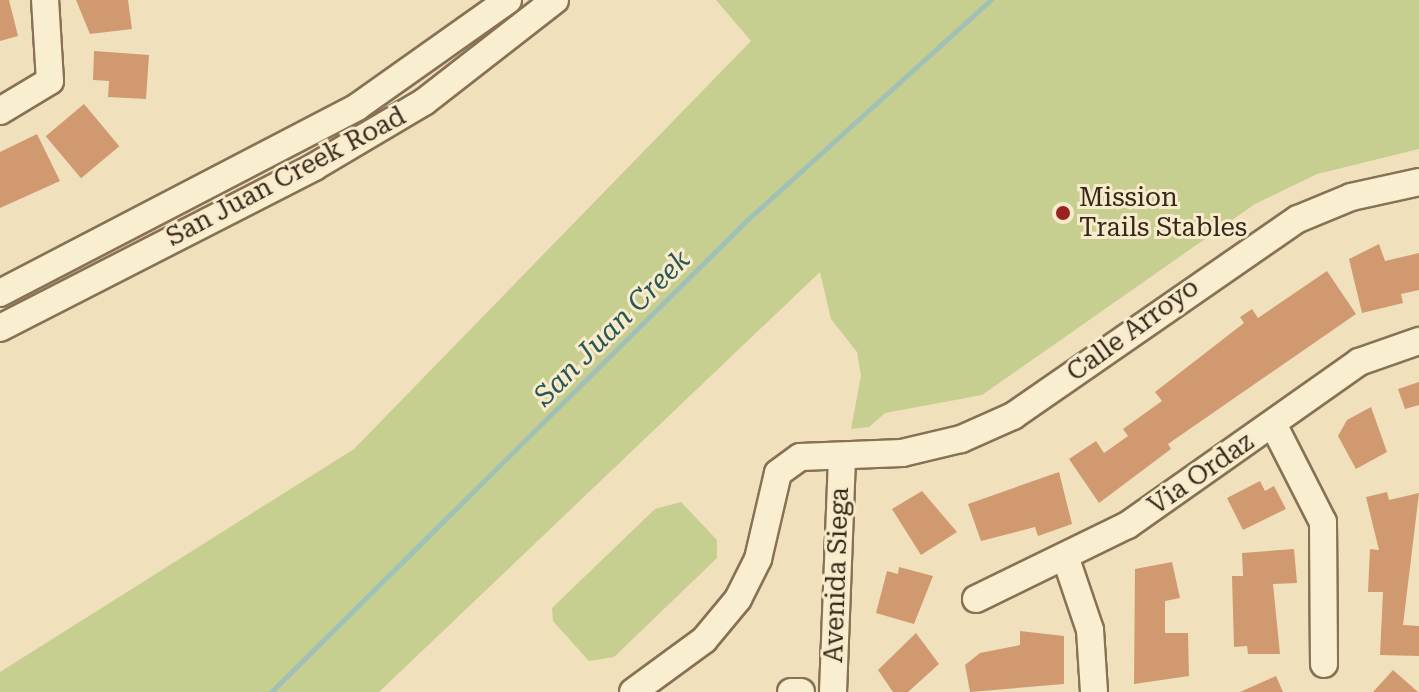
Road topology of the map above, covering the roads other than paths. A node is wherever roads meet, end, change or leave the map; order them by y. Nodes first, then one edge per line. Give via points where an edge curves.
1 (45, 0) edge
2 (508, 0) edge
3 (555, 0) edge
4 (0, 111) edge
5 (1419, 182) edge
6 (0, 293) edge
7 (0, 328) edge
8 (1419, 341) edge
9 (1273, 424) junction
10 (842, 458) junction
11 (1066, 559) junction
12 (976, 599) dead end
13 (1324, 664) dead end
14 (633, 692) edge
15 (791, 692) edge
16 (801, 692) edge
17 (833, 692) edge
18 (1094, 692) edge

1 - 4 street via 50,81
2 - 6 street, San Juan Creek Road via 357,107
3 - 7 street, San Juan Creek Road via 424,102 314,167
5 - 10 street, Calle Arroyo via 1351,197 1260,241 1013,416 961,439
8 - 9 street, Via Ordaz via 1359,362
9 - 11 street, Via Ordaz via 1128,525
9 - 13 street via 1323,522
10 - 14 street, Calle Arroyo via 800,457 778,473 758,559 738,599 704,640
10 - 17 street, Avenida Siega
11 - 12 street, Via Ordaz
11 - 18 street via 1090,630
15 - 16 street

